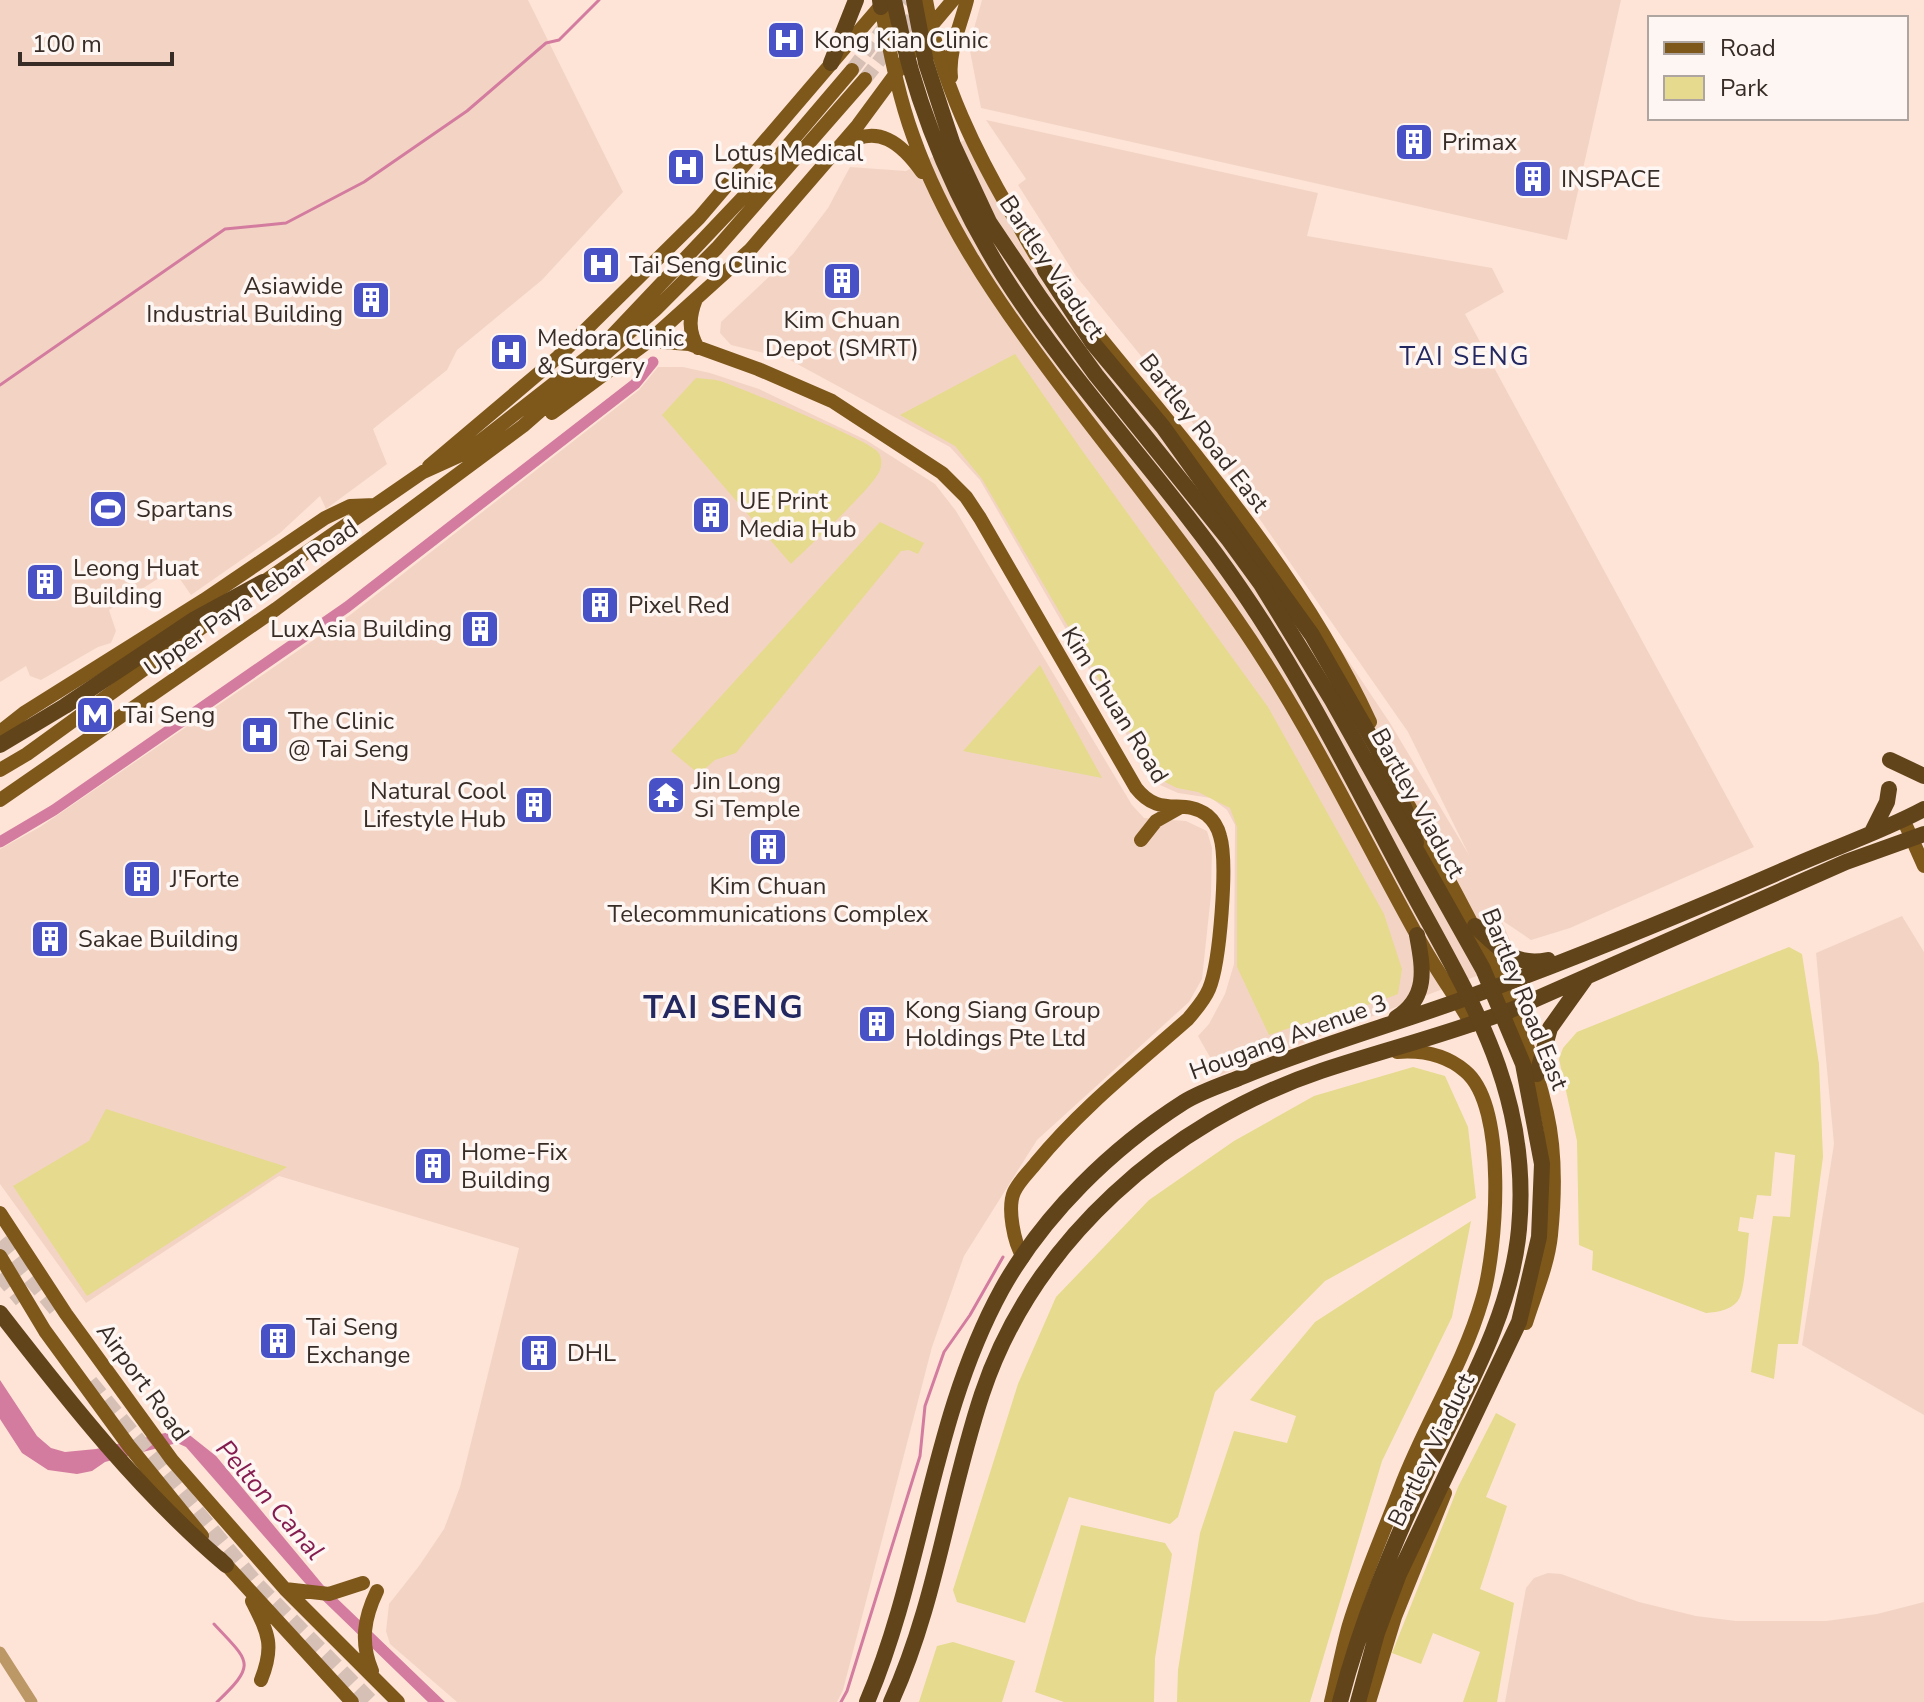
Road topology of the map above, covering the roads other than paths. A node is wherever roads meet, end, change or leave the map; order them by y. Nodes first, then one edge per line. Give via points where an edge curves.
1 (856, 0) edge
2 (914, 0) edge
3 (926, 0) edge
4 (953, 0) edge
5 (967, 0) edge
6 (885, 2) edge
7 (931, 26) junction
8 (831, 63) junction
9 (852, 70) tunnel mouth
10 (896, 76) junction
11 (865, 79) tunnel mouth
12 (954, 99) junction
13 (826, 162) junction
14 (940, 199) junction
15 (1045, 270) junction
16 (696, 299) junction
17 (649, 341) junction
18 (698, 348) junction
19 (523, 426) junction
20 (423, 472) junction
21 (376, 505) junction
22 (263, 582) junction
23 (0, 732) edge
24 (0, 745) edge
25 (1890, 760) dead end
26 (0, 770) edge
27 (1924, 776) edge
28 (1889, 789) dead end
29 (0, 800) edge
30 (1179, 807) junction
31 (1917, 824) edge
32 (1872, 832) junction
33 (1141, 840) dead end
34 (1418, 852) junction
35 (1924, 866) edge
36 (1475, 926) junction
37 (1417, 935) junction
38 (1581, 953) junction
39 (1586, 977) junction
40 (1500, 984) junction
41 (1458, 1001) junction
42 (1511, 1010) junction
43 (1472, 1025) junction
44 (1378, 1029) junction
45 (1385, 1053) junction
46 (1537, 1074) junction
47 (0, 1213) edge
48 (1015, 1229) junction
49 (1041, 1233) junction
50 (0, 1256) edge
51 (1023, 1257) junction
52 (1484, 1289) junction
53 (1531, 1306) junction
54 (0, 1313) edge
55 (1385, 1530) junction
56 (1423, 1549) junction
57 (226, 1565) junction
58 (363, 1583) dead end
59 (246, 1588) junction
60 (285, 1589) junction
61 (931, 1589) junction
62 (377, 1591) dead end
63 (905, 1594) junction
64 (0, 1652) edge
65 (376, 1679) junction
66 (261, 1680) dead end
67 (32, 1702) edge
68 (352, 1702) edge
69 (398, 1702) edge
70 (867, 1702) edge
71 (891, 1702) edge
72 (1331, 1702) edge
73 (1340, 1702) edge
74 (1358, 1702) edge
75 (1369, 1702) edge

1 - 8 highway
2 - 34 highway, Bartley Viaduct, bridge via 926,63 953,145 989,222 1096,375 1261,584
3 - 7 main road, Bartley Road East
4 - 7 main road, Upper Paya Lebar Road
5 - 12 main road via 950,69
6 - 8 main road, Upper Paya Lebar Road
6 - 10 main road
6 - 73 highway, Bartley Viaduct, bridge via 952,181 986,246 1046,336 1206,541 1270,634 1466,991 1507,1089 1520,1173 1510,1282 1484,1354 1379,1581
7 - 10 main road, Upper Paya Lebar Road
7 - 12 main road, Bartley Road East
8 - 20 main road, Upper Paya Lebar Road via 681,236 558,357
9 - 20 main road, Upper Paya Lebar Road via 750,190 603,345 465,453
10 - 13 main road, Upper Paya Lebar Road
10 - 14 main road via 913,136
11 - 19 main road, Upper Paya Lebar Road via 717,248
12 - 15 main road, Bartley Road East
13 - 14 main road via 851,141 888,139 912,158
13 - 16 main road, Upper Paya Lebar Road via 750,250
14 - 37 main road via 1006,311 1251,641
15 - 34 highway, bridge via 1092,342 1163,427 1312,635 1377,748
15 - 36 main road, Bartley Road East via 1234,504 1290,583 1356,693
16 - 17 main road, Upper Paya Lebar Road
16 - 18 main road via 690,323
17 - 18 main road, Kim Chuan Road
17 - 19 main road, Upper Paya Lebar Road via 553,412
18 - 30 main road, Kim Chuan Road via 832,401 958,488 1136,788 1150,803
19 - 29 main road, Upper Paya Lebar Road via 276,609
20 - 21 main road, Upper Paya Lebar Road
21 - 22 main road, Upper Paya Lebar Road
21 - 23 main road via 350,506 325,518
22 - 24 highway via 195,619
22 - 26 main road, Upper Paya Lebar Road
25 - 27 highway
28 - 32 highway
30 - 33 main road via 1156,821
30 - 48 main road, Kim Chuan Road via 1204,813 1221,838 1221,921 1210,986 1188,1019 1064,1130 1025,1176 1011,1208
31 - 32 highway, Hougang Avenue 3
31 - 35 main road
31 - 39 highway, Hougang Avenue 3 via 1846,862
32 - 38 highway, Hougang Avenue 3
34 - 74 highway, Bartley Viaduct, bridge via 1483,969 1523,1064 1542,1164 1539,1237 1519,1322 1399,1574
36 - 38 highway via 1508,956 1532,963
36 - 40 main road, Bartley Road East
37 - 41 main road
37 - 44 highway via 1423,969 1419,994 1405,1012
38 - 40 highway, Hougang Avenue 3
39 - 42 highway, Hougang Avenue 3
39 - 46 highway via 1550,1028
40 - 41 highway, Hougang Avenue 3
40 - 42 main road, Bartley Road East
41 - 43 main road
41 - 44 highway, Hougang Avenue 3
42 - 43 highway, Hougang Avenue 3
42 - 46 main road, Bartley Road East
43 - 45 highway, Hougang Avenue 3
44 - 49 highway, Hougang Avenue 3 via 1186,1100 1086,1180
45 - 52 main road via 1419,1050 1443,1057 1467,1072 1478,1088 1497,1171
45 - 61 highway, Hougang Avenue 3 via 1319,1072 1198,1128 1108,1200 1062,1248 999,1346
46 - 53 main road, Bartley Road East via 1554,1157 1551,1236
47 - 60 main road, Airport Road via 172,1460
48 - 49 main road
48 - 51 main road, Kim Chuan Road
49 - 51 highway, Hougang Avenue 3
50 - 57 main road, Airport Road via 82,1382
51 - 63 highway, Hougang Avenue 3 via 1003,1287 957,1389
52 - 53 main road via 1496,1298
52 - 55 main road
53 - 56 main road, Bartley Road East
54 - 57 highway via 103,1440 188,1533
55 - 56 main road via 1397,1557 1412,1557
55 - 72 main road via 1349,1624
56 - 75 main road, Bartley Road East
57 - 59 main road, Airport Road
58 - 60 main road via 329,1594
59 - 66 main road via 270,1644
59 - 68 main road, Airport Road
60 - 65 main road, Airport Road
61 - 63 highway via 918,1596
61 - 71 highway, Hougang Avenue 3 via 910,1661
62 - 65 main road via 363,1638
63 - 70 highway, Hougang Avenue 3
64 - 67 street
65 - 69 main road, Airport Road

